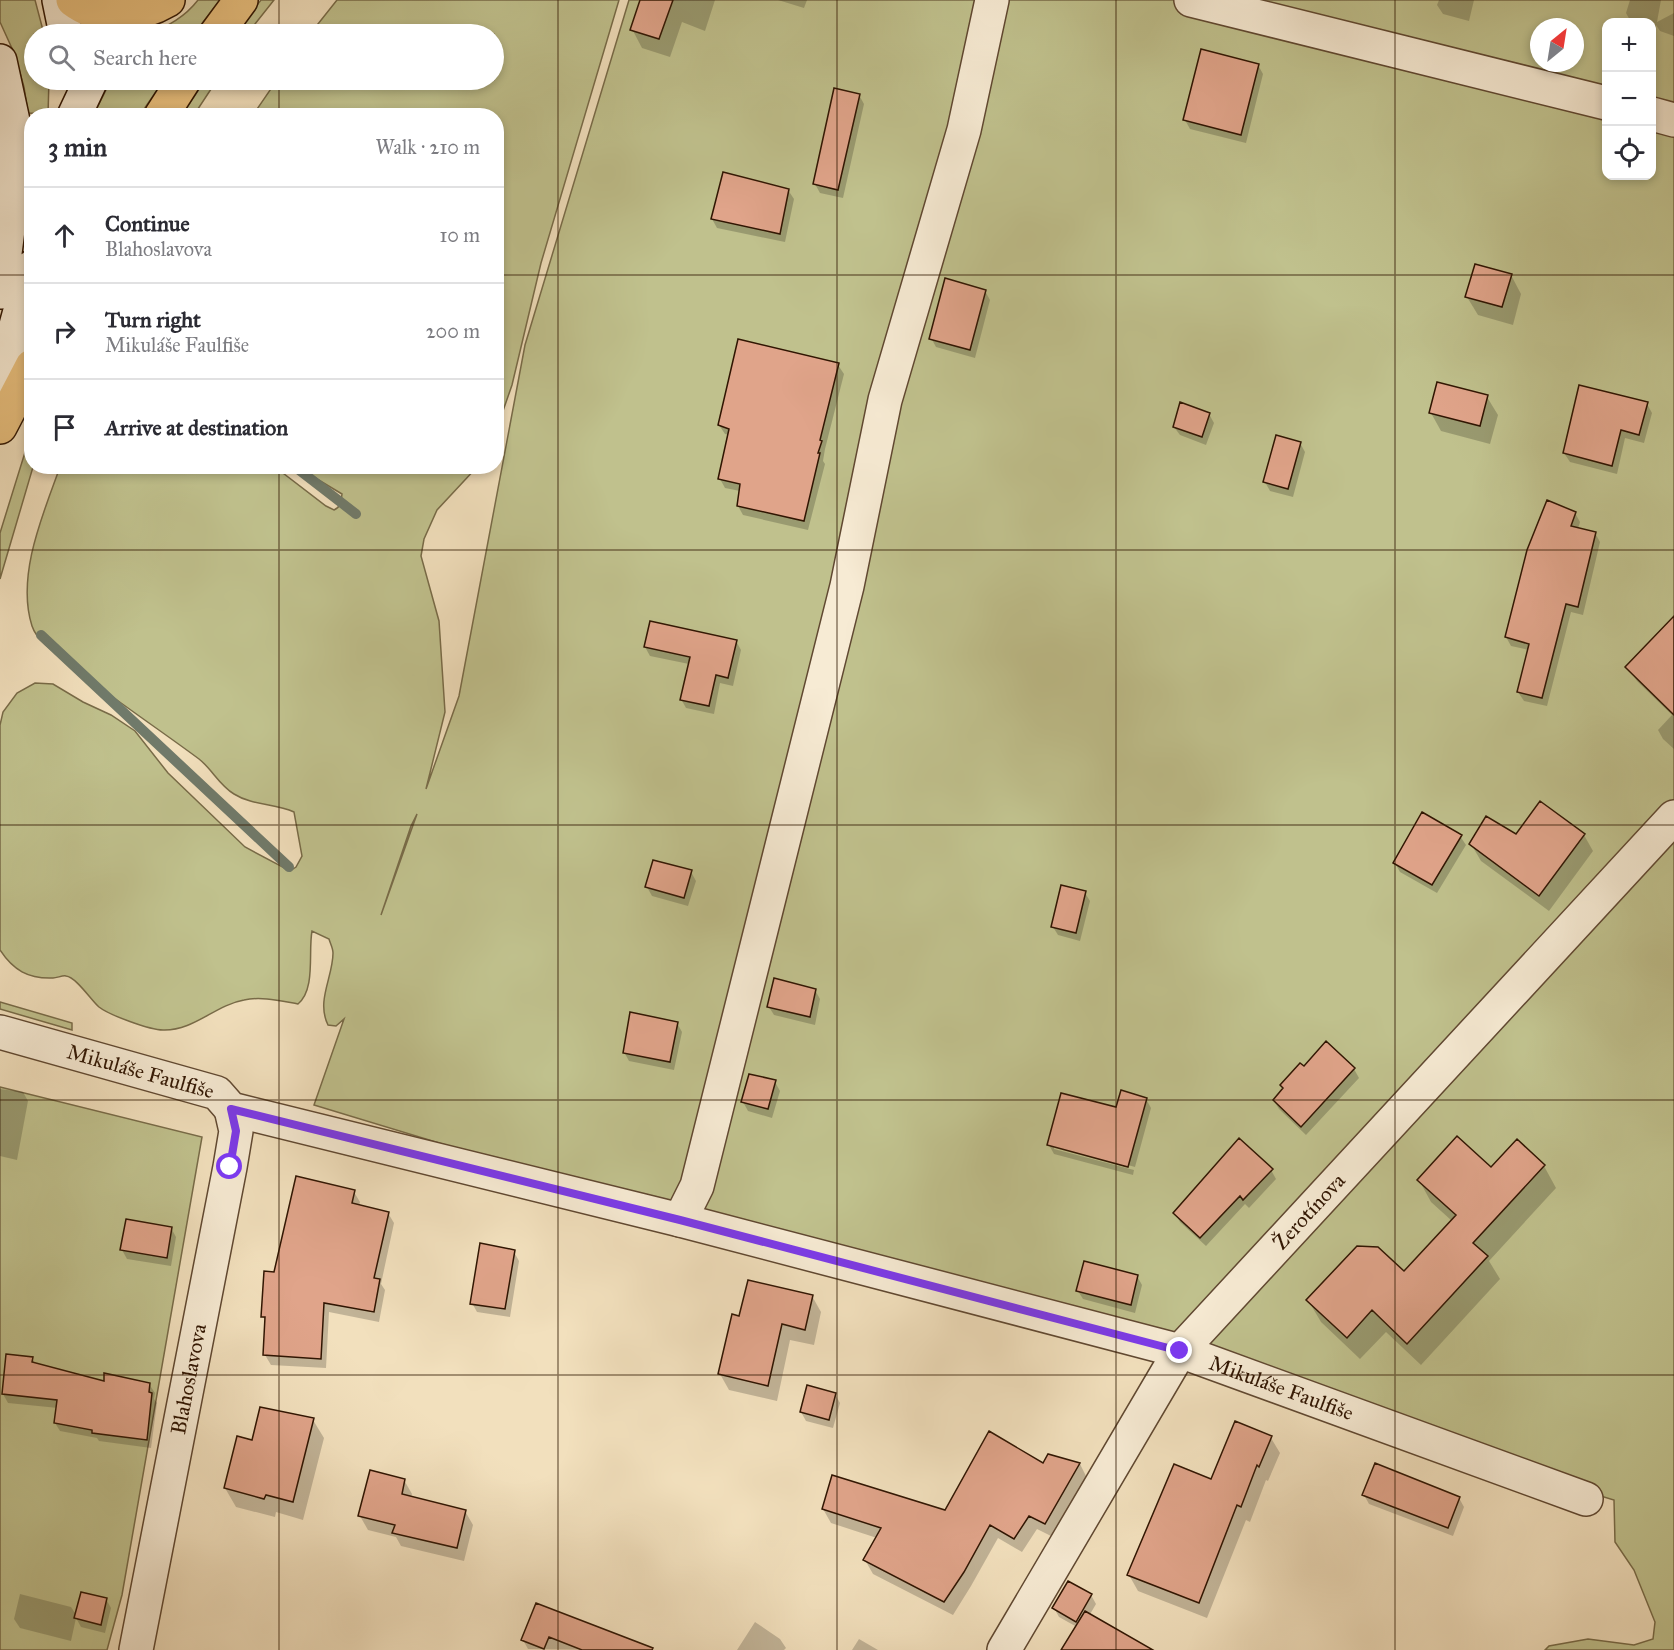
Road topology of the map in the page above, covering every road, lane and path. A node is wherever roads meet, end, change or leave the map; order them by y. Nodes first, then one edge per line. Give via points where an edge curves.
1 (59, 0) edge
2 (73, 0) edge
3 (241, 0) edge
4 (992, 0) edge
5 (1191, 0) edge
6 (160, 5) edge
7 (64, 24) edge
8 (134, 24) edge
9 (223, 24) edge
10 (0, 60) edge
11 (71, 90) edge
12 (86, 90) edge
13 (178, 90) edge
14 (1602, 102) edge
15 (72, 108) edge
16 (76, 108) edge
17 (166, 108) edge
18 (1656, 115) edge
19 (1674, 120) edge
20 (0, 292) edge
21 (24, 296) edge
22 (24, 381) edge
23 (0, 384) edge
24 (0, 427) edge
25 (1674, 818) edge
26 (0, 1032) edge
27 (231, 1109) junction
28 (680, 1220) junction
29 (1180, 1351) junction
30 (1586, 1499) dead end
31 (136, 1650) edge
32 (1004, 1650) edge

1 - 7 street
2 - 6 highway via 101,13 127,15
3 - 9 highway
4 - 28 street via 964,130 885,400 847,586 697,1186
5 - 14 street
6 - 8 street
10 - 20 street via 13,121 13,191
11 - 15 street
12 - 16 street
13 - 17 highway
18 - 19 street
21 - 23 street
22 - 24 highway
25 - 29 street, Žerotínova
26 - 27 street, Mikuláše Faulfiše via 217,1093
27 - 28 street, Mikuláše Faulfiše
27 - 31 street, Blahoslavova via 236,1131 230,1167
28 - 29 street, Mikuláše Faulfiše
29 - 30 street, Mikuláše Faulfiše
29 - 32 street, Žerotínova

